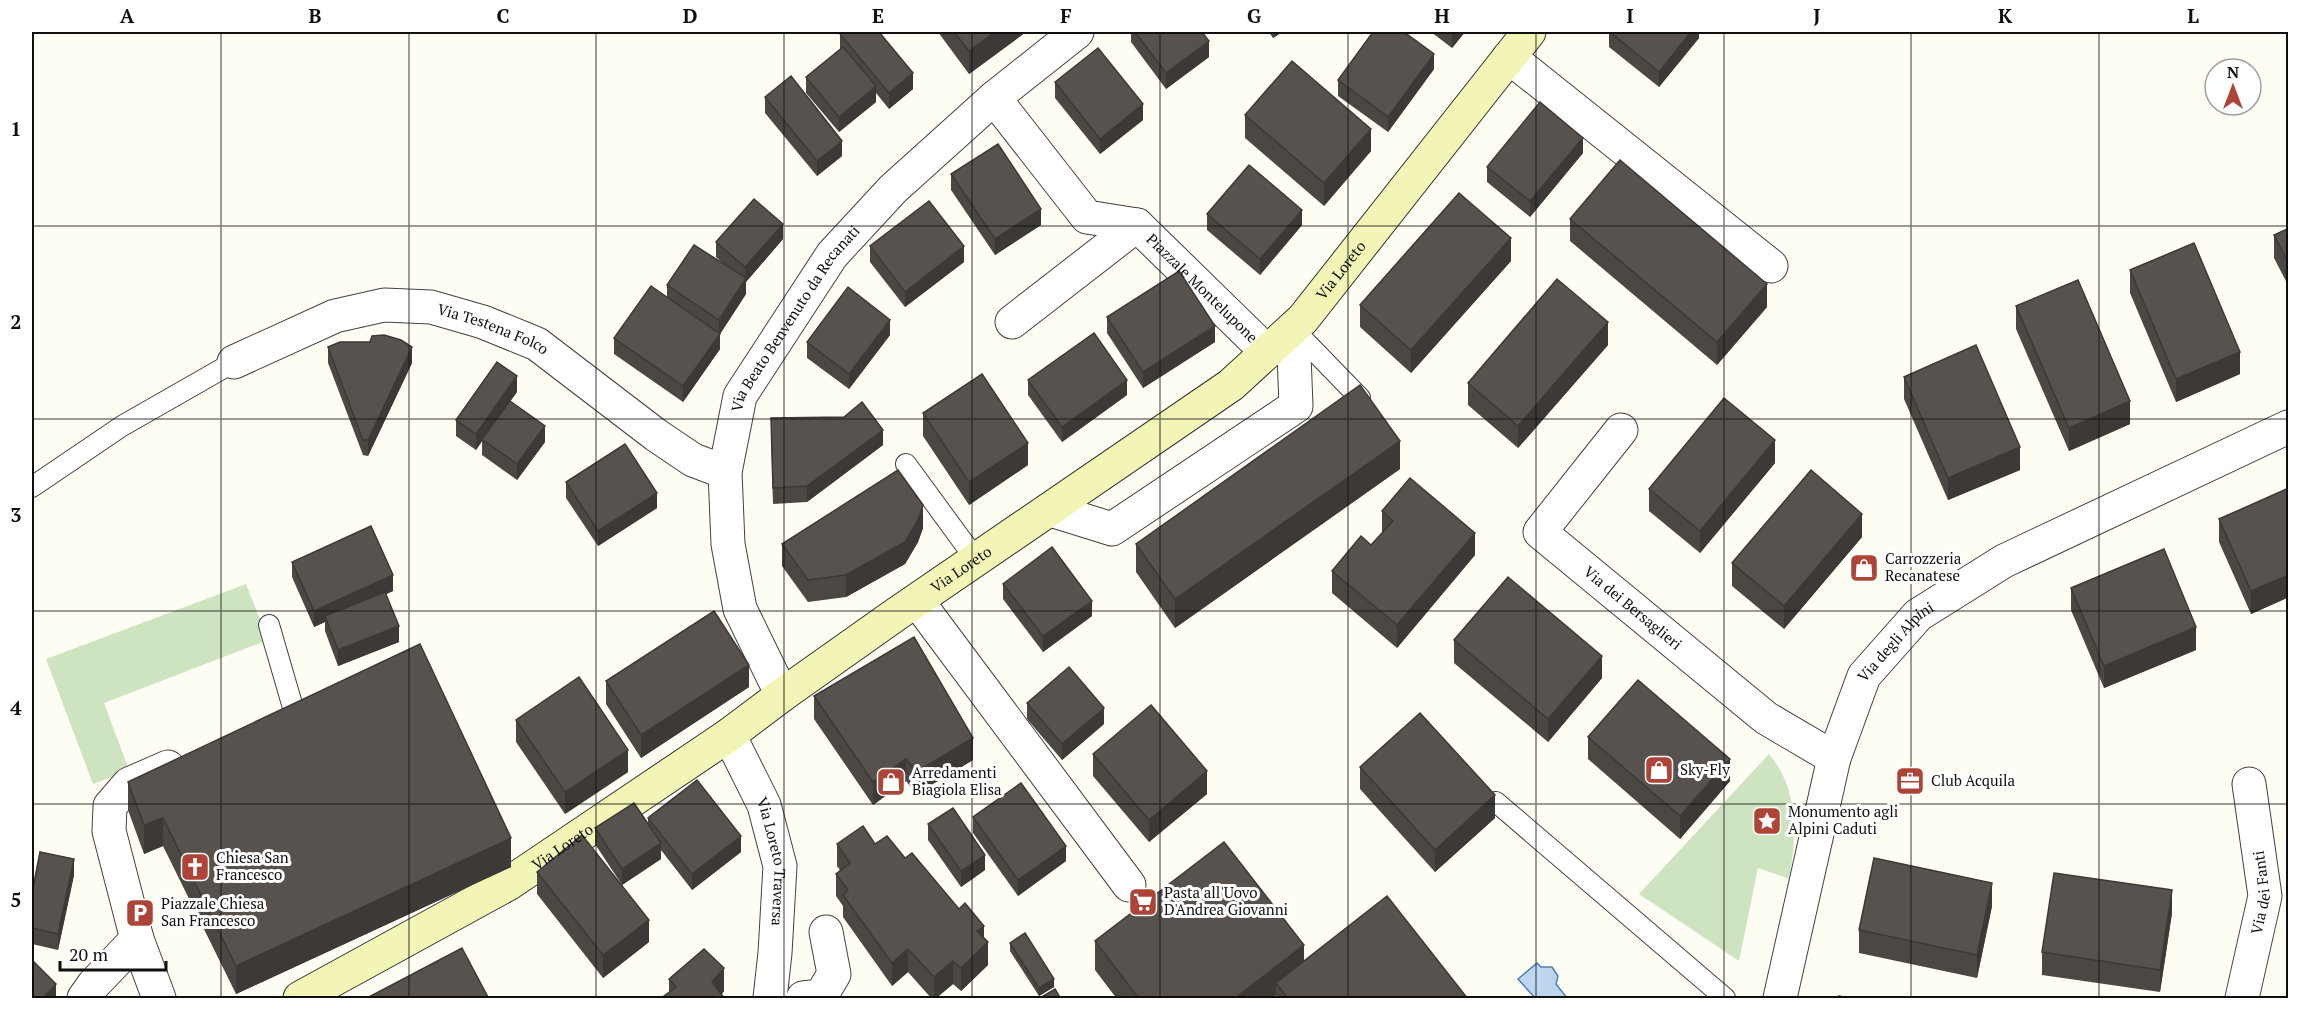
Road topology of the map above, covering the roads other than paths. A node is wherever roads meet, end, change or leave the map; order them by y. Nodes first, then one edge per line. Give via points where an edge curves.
1 (1077, 32) edge
2 (1529, 32) edge
3 (1509, 57) junction
4 (994, 98) junction
5 (1137, 225) junction
6 (1771, 266) dead end
7 (1012, 321) dead end
8 (1293, 329) junction
9 (1267, 352) junction
10 (234, 362) joint
11 (1360, 398) edge
12 (2289, 427) edge
13 (1621, 430) dead end
14 (906, 464) dead end
15 (725, 472) junction
16 (32, 487) edge
17 (1051, 510) junction
18 (976, 561) junction
19 (918, 602) junction
20 (269, 625) dead end
21 (782, 695) junction
22 (326, 697) edge
23 (283, 716) joint
24 (729, 735) junction
25 (195, 755) edge
26 (1834, 758) junction
27 (2249, 784) dead end
28 (1496, 802) dead end
29 (1129, 885) dead end
30 (826, 932) dead end
31 (137, 939) junction
32 (798, 998) edge
33 (84, 999) edge
34 (159, 999) edge
35 (300, 999) edge
36 (1725, 999) edge
37 (1780, 999) edge
38 (2242, 999) edge

1 - 4 street, Via Beato Benvenuto da Recanati
2 - 3 street, Via Loreto
3 - 6 street
3 - 8 street, Via Loreto
4 - 5 street, Piazzale Montelupone via 1087,218
4 - 15 street, Via Beato Benvenuto da Recanati via 893,189 832,255 740,396
5 - 7 street, Piazzale Montelupone
5 - 9 street, Piazzale Montelupone
8 - 9 street, Via Loreto
8 - 11 lane
8 - 17 street via 1296,406 1112,529
9 - 17 street, Via Loreto via 1231,385
10 - 15 street, Via Testena Folco via 334,316 384,305 431,307 537,344 656,435 693,460
10 - 16 lane via 122,426
12 - 26 street, Via degli Alpini via 2004,561 1918,615 1864,676
13 - 26 street, Via dei Bersaglieri via 1540,532 1766,718
14 - 18 lane
15 - 21 street, Via Beato Benvenuto da Recanati via 728,544 740,609
17 - 18 street, Via Loreto
18 - 19 street, Via Loreto
19 - 21 street, Via Loreto
19 - 29 street
20 - 23 lane
21 - 24 street, Via Loreto
22 - 23 street
24 - 32 street, Via Loreto Traversa via 764,805 780,866 775,953
24 - 35 street, Via Loreto via 508,884
25 - 31 street via 129,784 110,806 109,831
26 - 37 street, Via degli Alpini
27 - 38 street, Via dei Fanti via 2265,896
28 - 36 lane
30 - 32 street via 834,974
31 - 33 street
31 - 34 street

